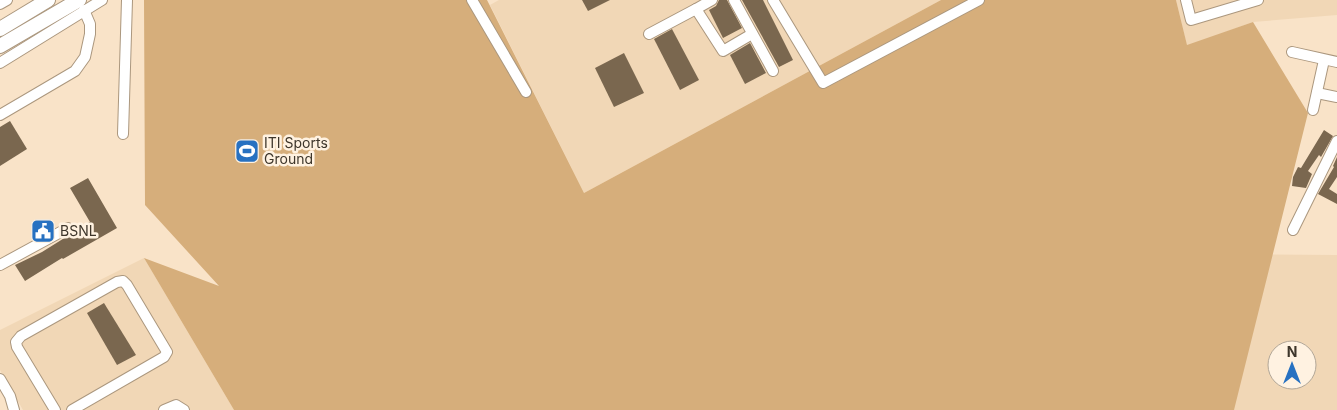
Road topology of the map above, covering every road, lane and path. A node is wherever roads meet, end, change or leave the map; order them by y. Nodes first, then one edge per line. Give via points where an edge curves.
1 (7, 0) edge
2 (48, 0) edge
3 (102, 0) edge
4 (127, 0) edge
5 (472, 0) edge
6 (712, 0) edge
7 (734, 0) edge
8 (773, 0) edge
9 (979, 0) edge
10 (1186, 0) edge
11 (1258, 0) edge
12 (0, 4) edge
13 (82, 5) edge
14 (696, 9) junction
15 (0, 29) edge
16 (649, 34) dead end
17 (752, 34) junction
18 (0, 46) edge
19 (1292, 52) dead end
20 (1324, 60) junction
21 (1337, 62) edge
22 (0, 63) edge
23 (773, 71) dead end
24 (526, 92) dead end
25 (1317, 93) junction
26 (1337, 97) edge
27 (1313, 110) dead end
28 (0, 115) edge
29 (123, 134) dead end
30 (1337, 141) edge
31 (68, 228) dead end
32 (1293, 230) dead end
33 (0, 265) edge
34 (0, 379) edge
35 (14, 410) edge
36 (55, 410) edge
37 (72, 410) edge
38 (164, 410) edge
39 (184, 410) edge

1 - 12 street
2 - 15 highway
3 - 13 street
4 - 29 street
5 - 24 street
6 - 14 street
7 - 17 street
8 - 9 street via 822,82
10 - 11 street via 1191,20
13 - 18 highway
13 - 22 street
13 - 28 street via 90,24 90,34 85,57 75,71
14 - 16 street
14 - 17 street via 723,51
17 - 23 street
19 - 20 street
20 - 21 street
20 - 25 street
25 - 26 street
25 - 27 street
30 - 32 street
31 - 33 street
34 - 35 street
36 - 37 street via 16,342 122,281 167,352 164,357
38 - 39 street via 176,405

